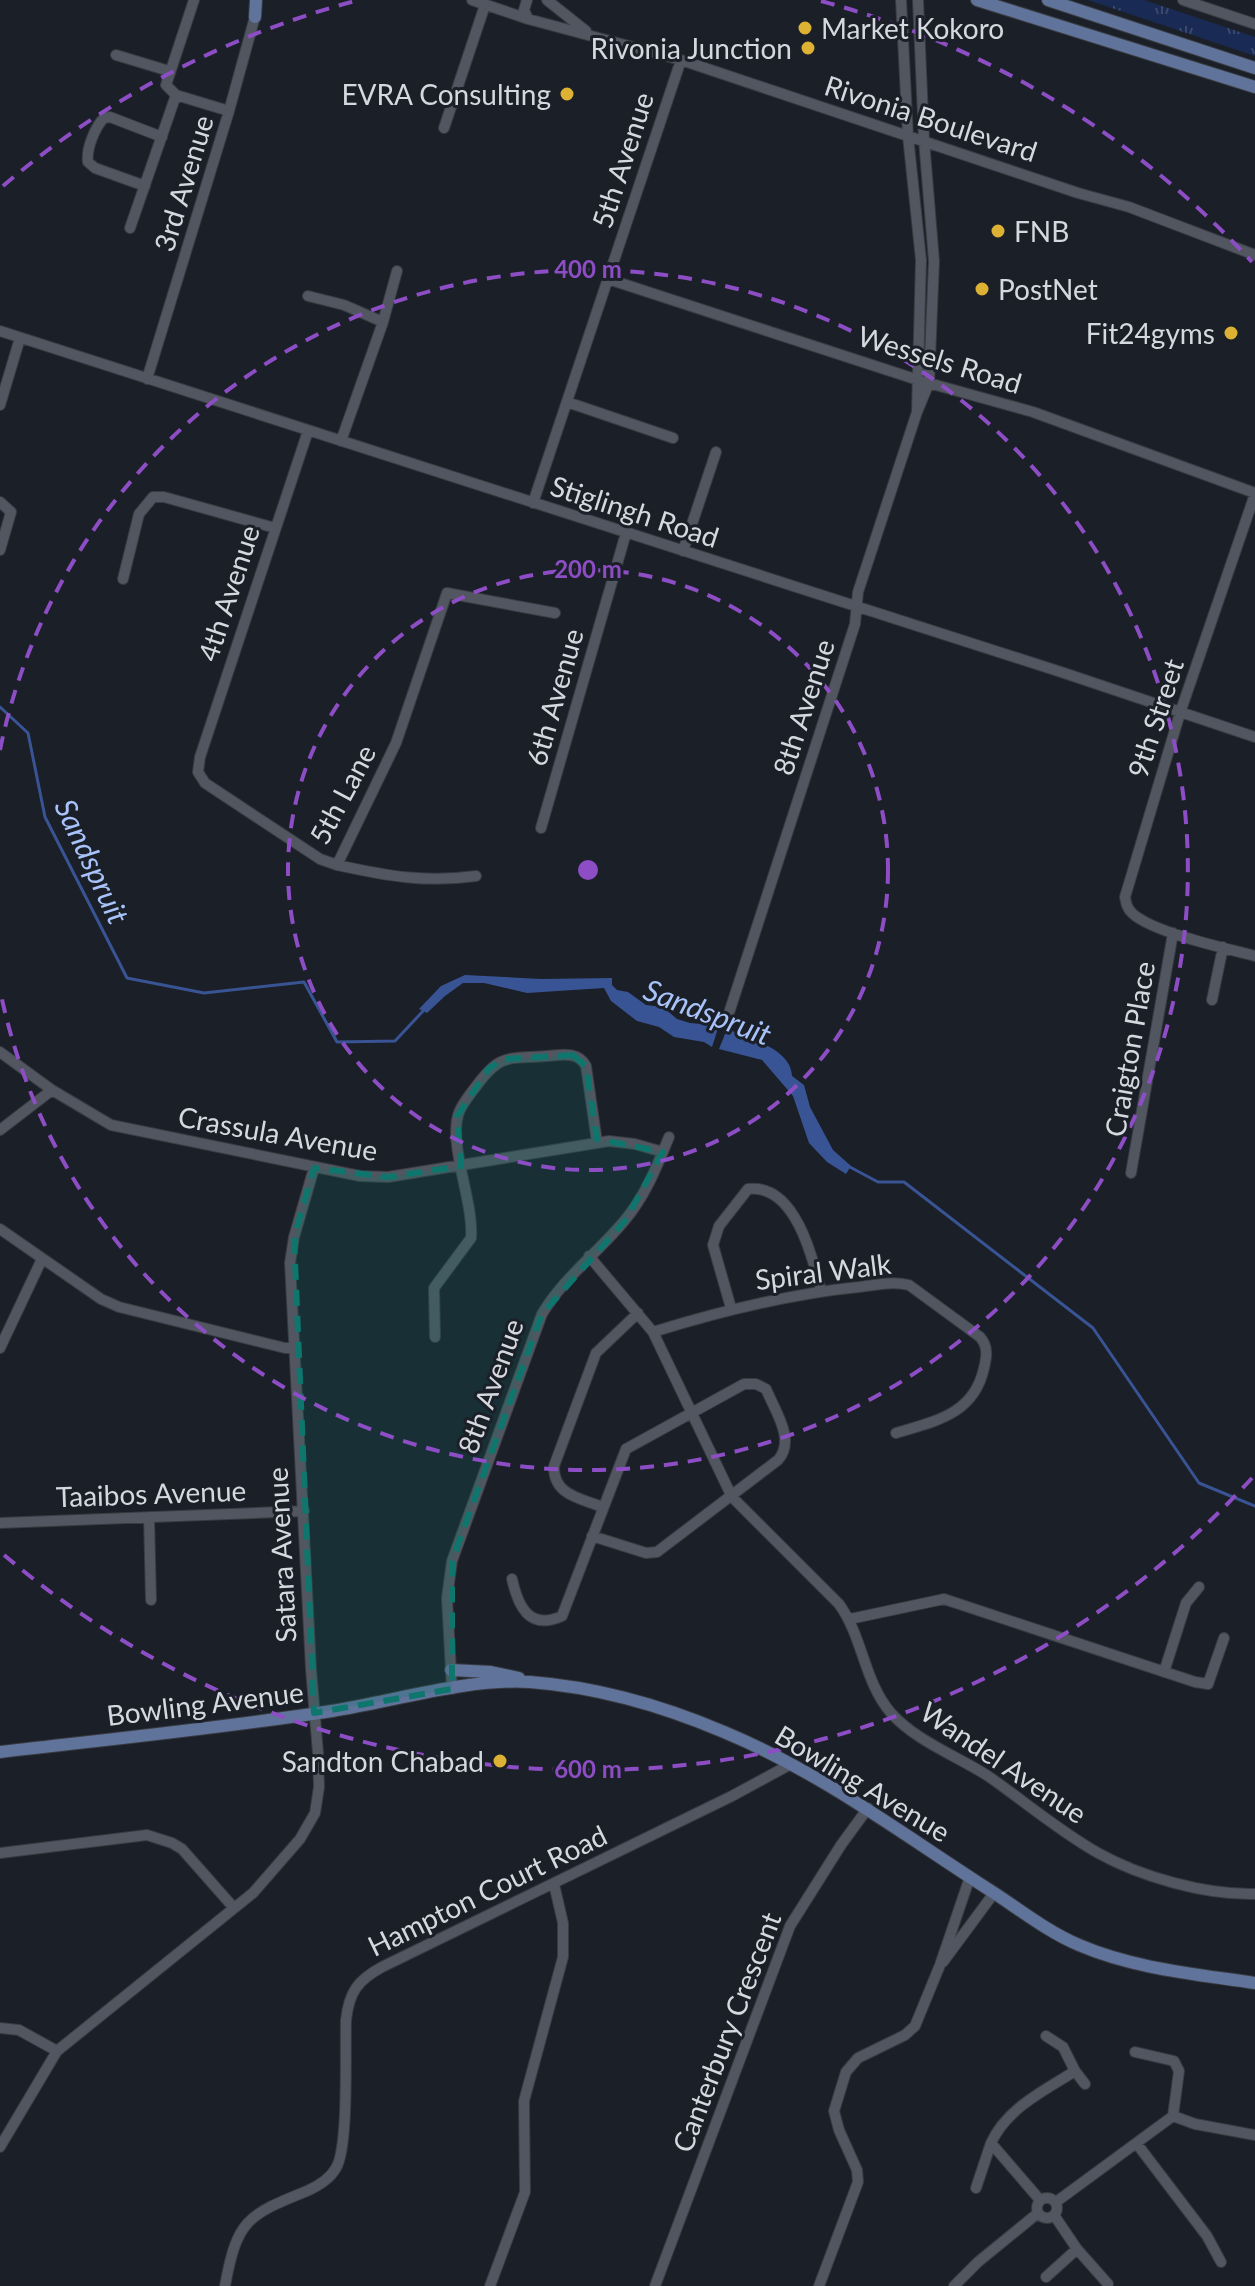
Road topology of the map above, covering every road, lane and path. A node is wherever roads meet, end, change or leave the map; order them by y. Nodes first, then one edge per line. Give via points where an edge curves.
1 (194, 0) edge
2 (258, 0) edge
3 (472, 0) edge
4 (527, 0) edge
5 (547, 0) edge
6 (901, 0) edge
7 (918, 0) edge
8 (977, 0) edge
9 (1048, 0) edge
10 (1183, 0) edge
11 (485, 5) junction
12 (255, 17) joint
13 (528, 19) junction
14 (1255, 24) edge
15 (590, 34) junction
16 (116, 55) dead end
17 (681, 60) junction
18 (1255, 68) edge
19 (169, 71) junction
20 (1255, 87) edge
21 (176, 95) junction
22 (229, 111) junction
23 (444, 128) dead end
24 (908, 136) junction
25 (162, 137) junction
26 (924, 140) junction
27 (145, 186) junction
28 (130, 228) dead end
29 (1255, 255) edge
30 (921, 260) junction
31 (934, 261) junction
32 (397, 271) dead end
33 (608, 279) junction
34 (308, 296) dead end
35 (383, 322) junction
36 (0, 331) edge
37 (20, 338) junction
38 (147, 379) junction
39 (923, 381) junction
40 (567, 402) junction
41 (0, 405) edge
42 (308, 431) junction
43 (673, 438) dead end
44 (341, 441) junction
45 (716, 452) dead end
46 (1255, 494) edge
47 (0, 502) edge
48 (533, 503) junction
49 (275, 528) junction
50 (626, 533) junction
51 (0, 550) edge
52 (683, 551) junction
53 (123, 579) dead end
54 (857, 608) junction
55 (555, 613) dead end
56 (1180, 713) junction
57 (1255, 737) edge
58 (198, 772) joint
59 (541, 828) dead end
60 (337, 865) junction
61 (476, 876) dead end
62 (1173, 933) junction
63 (1223, 947) junction
64 (1255, 956) edge
65 (1212, 1000) dead end
66 (728, 1016) dead end
67 (0, 1052) edge
68 (52, 1090) junction
69 (0, 1130) edge
70 (669, 1137) dead end
71 (597, 1142) junction
72 (663, 1152) junction
73 (461, 1166) junction
74 (314, 1168) junction
75 (1131, 1173) dead end
76 (0, 1229) edge
77 (589, 1256) junction
78 (42, 1259) junction
79 (821, 1291) junction
80 (731, 1308) junction
81 (638, 1313) junction
82 (653, 1332) junction
83 (435, 1337) dead end
84 (0, 1348) edge
85 (294, 1348) junction
86 (691, 1413) junction
87 (896, 1433) dead end
88 (732, 1497) junction
89 (602, 1507) junction
90 (304, 1511) junction
91 (149, 1517) junction
92 (0, 1523) edge
93 (592, 1536) junction
94 (512, 1579) dead end
95 (1199, 1587) dead end
96 (151, 1600) dead end
97 (850, 1619) junction
98 (1224, 1638) dead end
99 (451, 1670) junction
100 (1164, 1672) junction
101 (531, 1682) junction
102 (452, 1689) junction
103 (314, 1713) junction
104 (0, 1752) edge
105 (791, 1764) junction
106 (868, 1808) junction
107 (0, 1853) edge
108 (970, 1877) junction
109 (554, 1884) junction
110 (994, 1893) junction
111 (1255, 1894) edge
112 (234, 1908) junction
113 (940, 1965) junction
114 (1255, 1983) edge
115 (0, 2028) edge
116 (1046, 2036) dead end
117 (57, 2051) junction
118 (1135, 2052) dead end
119 (1075, 2071) junction
120 (1085, 2084) dead end
121 (1173, 2116) junction
122 (1255, 2135) edge
123 (991, 2143) junction
124 (1137, 2144) junction
125 (0, 2147) edge
126 (976, 2188) dead end
127 (1040, 2200) junction
128 (1056, 2202) junction
129 (1038, 2213) junction
130 (1054, 2215) junction
131 (1077, 2249) junction
132 (1221, 2262) dead end
133 (1046, 2277) dead end
134 (1108, 2284) edge
135 (225, 2286) edge
136 (490, 2286) edge
137 (655, 2286) edge
138 (819, 2286) edge
139 (954, 2286) edge

1 - 19 street
2 - 12 main road
3 - 11 street, Rivonia Boulevard
4 - 13 street
5 - 15 street, Rivonia Boulevard
6 - 24 street
7 - 26 street
8 - 20 main road
9 - 18 main road
10 - 14 street
11 - 13 street, Rivonia Boulevard
11 - 23 street
12 - 22 street, 3rd Avenue
13 - 15 street, Rivonia Boulevard
15 - 17 street, Rivonia Boulevard
16 - 19 street
17 - 24 street, Rivonia Boulevard
17 - 33 street, 5th Avenue
19 - 21 street via 166,85
21 - 22 street
21 - 25 street
22 - 38 street, 3rd Avenue
24 - 26 street, Rivonia Boulevard
24 - 30 street
25 - 27 street
25 - 27 street via 104,118 87,153 95,168
26 - 29 street, Rivonia Boulevard
26 - 31 street
27 - 28 street
30 - 31 street
30 - 39 street
31 - 39 street
32 - 35 street
33 - 39 street, Wessels Road
33 - 40 street, 5th Avenue
34 - 35 street
35 - 44 street
36 - 37 street, Stiglingh Road
37 - 38 street, Stiglingh Road
37 - 41 street
38 - 42 street, Stiglingh Road
39 - 46 street, Wessels Road via 1033,412
39 - 54 street, 8th Avenue
40 - 43 street
40 - 48 street, 5th Avenue
42 - 44 street, Stiglingh Road
42 - 49 street, 4th Avenue
44 - 48 street, Stiglingh Road
45 - 52 street
46 - 56 street, 9th Street
47 - 51 street via 11,512
48 - 50 street, Stiglingh Road
49 - 53 street via 153,497 139,514
49 - 58 street, 4th Avenue
50 - 52 street, Stiglingh Road
50 - 59 street, 6th Avenue
52 - 54 street, Stiglingh Road
54 - 56 street, Stiglingh Road
54 - 66 street, 8th Avenue
55 - 60 street, 5th Lane via 447,593 396,743
56 - 57 street, Stiglingh Road
56 - 62 street, 9th Street via 1125,897 1134,915
58 - 60 street, 5th Lane via 205,783
60 - 61 street via 424,880
62 - 63 street, 9th Street
62 - 75 street, Craigton Place
63 - 64 street, 9th Street
63 - 65 street
67 - 68 street, Crassula Avenue
68 - 69 street
68 - 74 street, Crassula Avenue via 118,1127
70 - 72 street, 8th Avenue
71 - 72 street, Crassula Avenue
71 - 73 street, Crassula Avenue
71 - 73 street via 584,1061 573,1055 505,1059 489,1068 460,1110 456,1123
72 - 77 street, 8th Avenue via 625,1221
73 - 74 street, Crassula Avenue via 388,1177
73 - 83 street via 471,1238 434,1288
74 - 85 street, Satara Avenue via 290,1263
76 - 78 street
77 - 81 street, Wandel Avenue
77 - 99 street, 8th Avenue via 542,1314 459,1539 448,1578
78 - 84 street
78 - 85 street via 87,1292 119,1307
79 - 80 street, Spiral Walk
79 - 80 street via 807,1238 788,1209 762,1189 753,1189 745,1191 719,1226 713,1245
79 - 87 street, Spiral Walk via 909,1285 984,1342 983,1376 969,1400 948,1417
80 - 82 street, Spiral Walk
81 - 82 street, Wandel Avenue
81 - 89 street via 596,1353 554,1466 560,1489
82 - 86 street, Wandel Avenue
85 - 90 street, Satara Avenue
86 - 88 street, Wandel Avenue
86 - 88 street via 744,1384 766,1389 786,1447 778,1460
86 - 89 street via 626,1449
88 - 93 street via 657,1552
88 - 97 street, Wandel Avenue
89 - 93 street
90 - 91 street, Taaibos Avenue
90 - 103 street, Satara Avenue
91 - 92 street, Taaibos Avenue
91 - 96 street
93 - 94 street via 562,1616 529,1616 517,1603
95 - 100 street via 1186,1603
97 - 100 street via 944,1599
97 - 111 street, Wandel Avenue via 877,1692 905,1725 1100,1854 1192,1888
98 - 100 street via 1210,1682
99 - 101 main road via 501,1673
99 - 102 street, 8th Avenue
101 - 102 main road, Bowling Avenue
101 - 105 main road, Bowling Avenue via 603,1693 666,1711
102 - 103 main road, Bowling Avenue
103 - 104 main road, Bowling Avenue
103 - 112 street, Satara Avenue via 319,1787 315,1813 276,1868
105 - 106 main road, Bowling Avenue
105 - 109 street, Hampton Court Road
106 - 108 main road, Bowling Avenue
106 - 137 street, Canterbury Crescent via 790,1926
107 - 112 street via 147,1835 182,1849
108 - 110 main road, Bowling Avenue
108 - 113 street
109 - 135 street, Hampton Court Road via 357,1984 346,2020 338,2166 314,2188 265,2209 244,2225 232,2250
109 - 136 street via 563,1923 563,1957 524,2101 525,2192
110 - 113 street
110 - 114 main road, Bowling Avenue via 1059,1935 1113,1957
112 - 117 street, Satara Avenue
113 - 138 street via 912,2030 858,2058 846,2072 834,2111 858,2182
115 - 117 street via 29,2034
116 - 119 street via 1063,2047
117 - 125 street, Satara Avenue
118 - 121 street via 1174,2061 1179,2071
119 - 120 street
119 - 123 street via 1014,2111
121 - 122 street
121 - 124 street
123 - 126 street
123 - 127 street
124 - 128 street
124 - 132 street
127 - 128 street
127 - 129 street
128 - 130 street
129 - 130 street via 1044,2218
129 - 139 street
130 - 131 street
131 - 133 street
131 - 134 street

